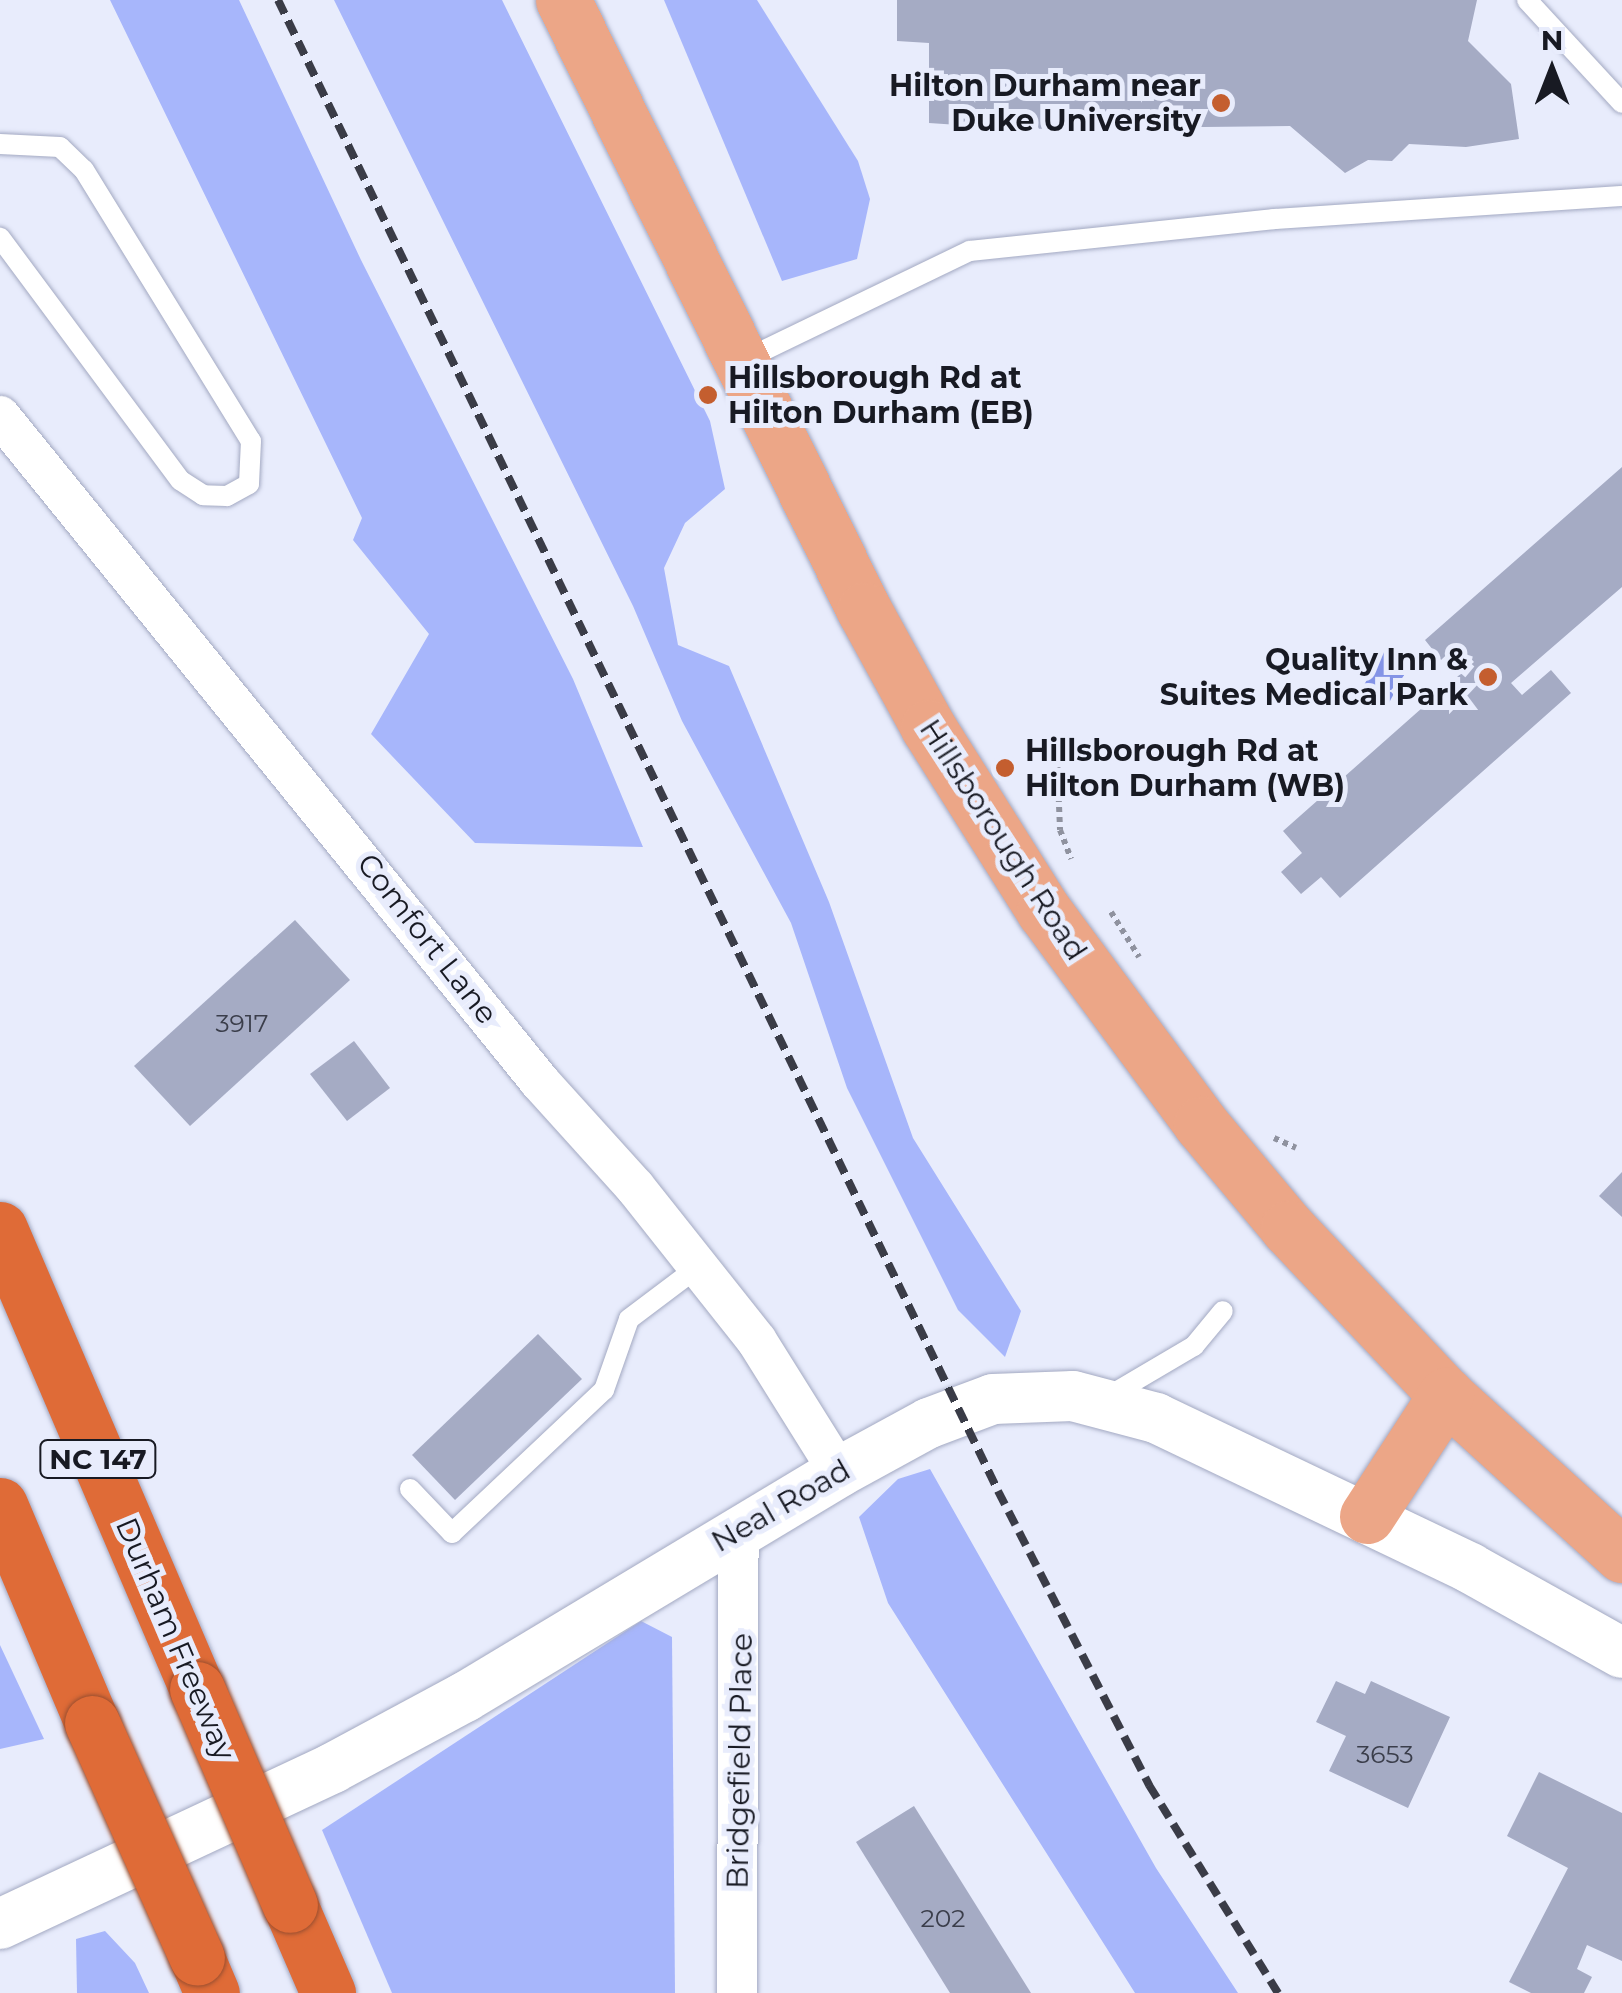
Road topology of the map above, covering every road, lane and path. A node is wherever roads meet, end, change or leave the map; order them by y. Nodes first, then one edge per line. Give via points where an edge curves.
1 (563, 0) edge
2 (1527, 0) edge
3 (1622, 103) edge
4 (0, 144) edge
5 (1622, 196) edge
6 (0, 238) edge
7 (739, 362) junction
8 (0, 416) edge
9 (1057, 758) dead end
10 (1071, 859) dead end
11 (0, 1229) edge
12 (698, 1267) junction
13 (1223, 1312) dead end
14 (1446, 1394) junction
15 (1098, 1402) junction
16 (840, 1472) junction
17 (410, 1489) dead end
18 (0, 1506) edge
19 (1367, 1516) junction
20 (739, 1528) junction
21 (1622, 1555) edge
22 (1611, 1637) edge
23 (0, 1924) edge
24 (204, 1975) edge
25 (328, 1993) edge
26 (737, 1993) edge

1 - 7 main road, Hillsborough Road
2 - 3 lane
4 - 6 lane via 60,147 84,170 251,441 249,484 227,496 203,494 180,480
5 - 7 lane via 1285,218 970,250
7 - 14 main road, Hillsborough Road via 928,727 1044,911 1200,1124
8 - 12 street, Comfort Lane
9 - 10 path via 1060,830
11 - 25 highway, Durham Freeway / NC 147, bridge
12 - 16 street, Comfort Lane via 757,1342
12 - 17 lane via 629,1319 604,1390 452,1533
13 - 15 lane via 1194,1346
14 - 19 main road
14 - 21 main road, Hillsborough Road
15 - 16 street, Neal Road via 1036,1395 963,1408
15 - 19 street, Neal Road via 1156,1418
16 - 20 street, Neal Road
18 - 24 highway, NC 147, bridge
19 - 22 street, Neal Road
20 - 23 street, Neal Road via 465,1697 333,1768
20 - 26 street, Bridgefield Place

